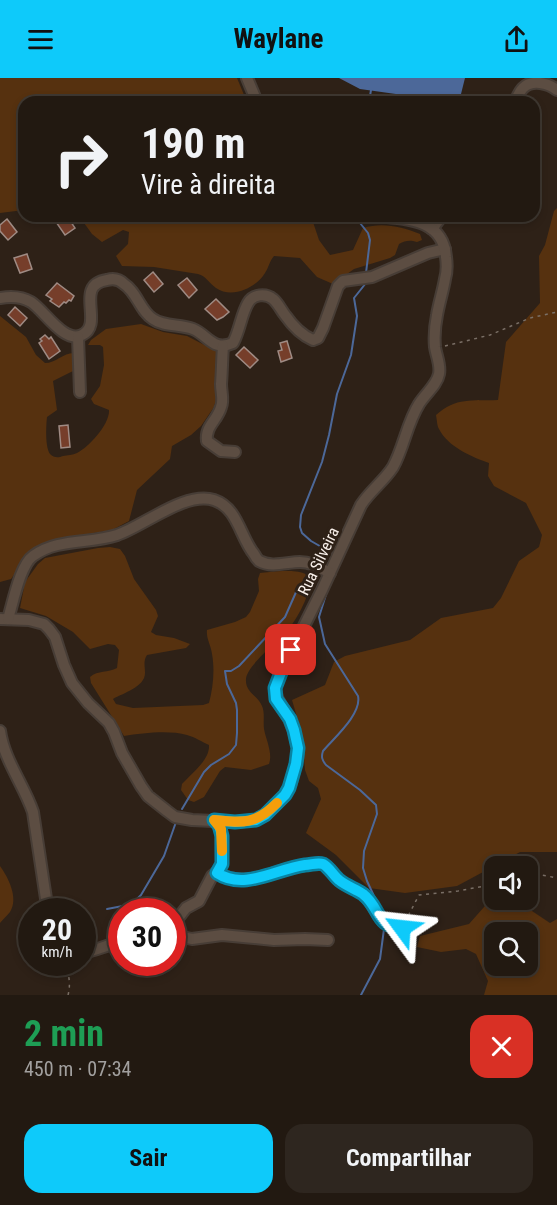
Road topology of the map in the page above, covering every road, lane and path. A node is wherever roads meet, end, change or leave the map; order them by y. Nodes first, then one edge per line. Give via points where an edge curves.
1 (247, 78) edge
2 (557, 90) edge
3 (254, 96) edge
4 (518, 96) edge
5 (413, 222) edge
6 (437, 222) edge
7 (432, 229) junction
8 (445, 249) junction
9 (0, 298) edge
10 (557, 312) edge
11 (78, 337) junction
12 (223, 346) junction
13 (435, 348) junction
14 (80, 392) dead end
15 (235, 452) dead end
16 (330, 573) junction
17 (4, 619) edge
18 (0, 731) edge
19 (214, 820) junction
20 (217, 873) junction
21 (538, 876) edge
22 (557, 878) edge
23 (484, 886) edge
24 (46, 898) edge
25 (186, 908) edge
26 (402, 928) joint
27 (186, 938) edge
28 (328, 940) dead end
29 (68, 976) edge
30 (68, 995) edge

1 - 3 street
2 - 4 street via 539,82 528,84
5 - 7 street
6 - 7 street
7 - 8 street
8 - 12 street via 372,277 343,281 318,338 313,340 299,331 274,299 259,295 250,299 233,343
8 - 13 street, Rua Silveira via 447,272 437,314
9 - 11 street via 15,296 31,302 59,329
10 - 13 path via 530,318 490,335
11 - 12 street via 90,326 90,293 95,285 115,278 126,285 153,319 198,331
11 - 14 street
12 - 15 street via 221,409 206,436 221,451
13 - 16 street, Rua Silveira via 439,374 435,383 419,404 392,467 361,505
16 - 17 street via 302,562 273,565 259,561 227,508 214,500 200,499 171,507 118,534 60,545 32,556 23,568
16 - 19 street, Rua Silveira via 275,688 276,699 290,719 298,748 289,788 256,820
17 - 19 street, Rua Silveira via 37,622 49,629 72,683 109,723 148,796 175,817
18 - 24 street via 33,813
19 - 20 street via 222,836 222,864
20 - 25 street via 198,901
20 - 26 street via 239,881 297,866 325,865 339,880 364,895 385,924
21 - 22 path
23 - 26 path via 419,895
27 - 28 street via 222,935
29 - 30 path

